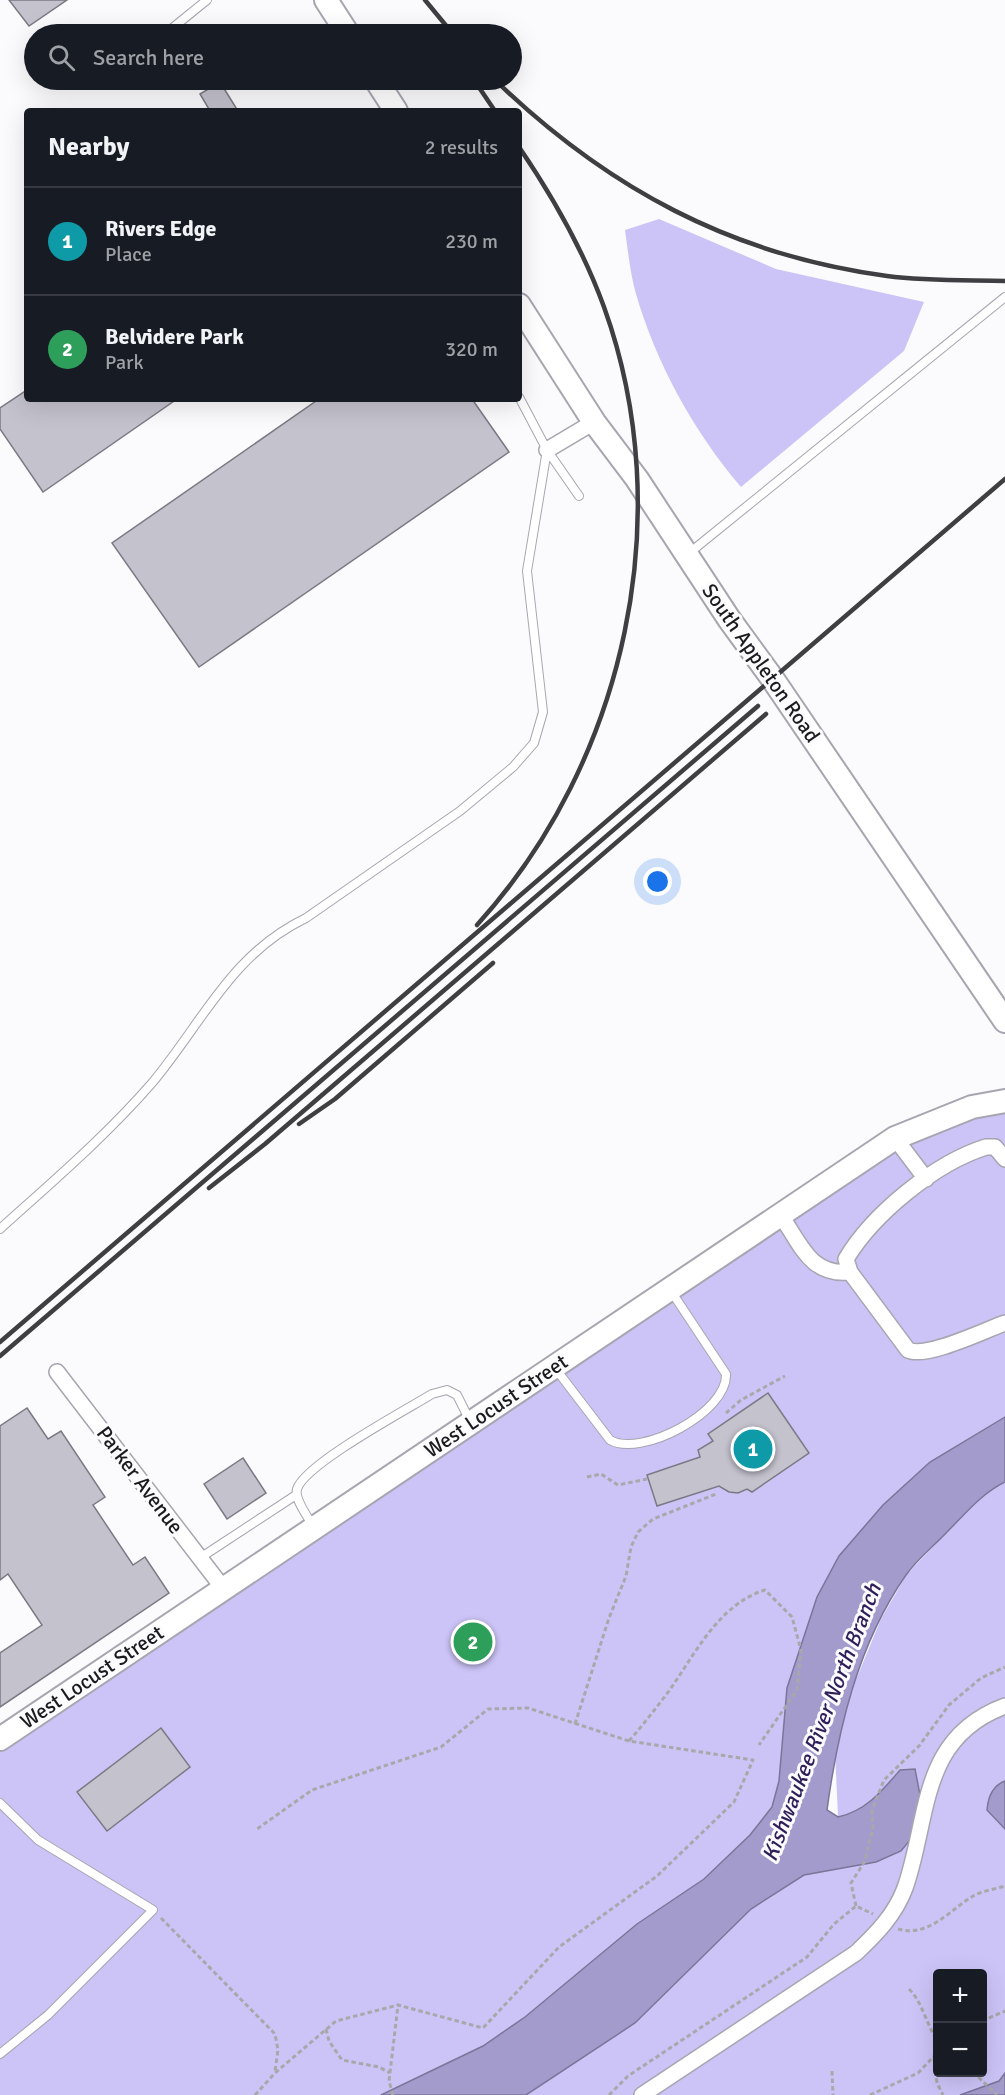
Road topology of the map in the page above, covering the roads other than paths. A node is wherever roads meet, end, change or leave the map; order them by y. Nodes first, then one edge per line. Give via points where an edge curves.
1 (207, 0) edge
2 (326, 0) edge
3 (177, 24) edge
4 (342, 24) edge
5 (382, 90) edge
6 (394, 108) edge
7 (1005, 297) edge
8 (522, 310) edge
9 (522, 402) edge
10 (594, 422) junction
11 (547, 450) junction
12 (579, 496) dead end
13 (686, 555) junction
14 (1005, 1020) edge
15 (1005, 1101) edge
16 (895, 1138) junction
17 (1005, 1159) edge
18 (926, 1179) junction
19 (781, 1216) junction
20 (0, 1229) edge
21 (850, 1272) junction
22 (670, 1290) junction
23 (1005, 1323) edge
24 (554, 1367) junction
25 (57, 1372) dead end
26 (470, 1423) junction
27 (296, 1495) junction
28 (314, 1527) junction
29 (200, 1559) junction
30 (223, 1588) junction
31 (1005, 1706) edge
32 (0, 1739) edge
33 (0, 1803) edge
34 (0, 2054) edge
35 (642, 2095) edge

1 - 3 lane
2 - 4 street
5 - 6 street
7 - 13 lane
8 - 10 street, South Appleton Road
9 - 11 lane
10 - 11 street
10 - 13 street, South Appleton Road
11 - 12 lane
11 - 20 lane via 527,571 543,712 534,743 513,767 460,811 306,918 279,931 247,958 152,1083 101,1137
13 - 14 street, South Appleton Road
15 - 16 street, West Locust Street via 972,1107
16 - 18 street
16 - 19 street, West Locust Street
17 - 18 street via 995,1147 986,1147
18 - 21 street via 904,1194 855,1245 846,1259
19 - 21 street via 815,1265 835,1273
19 - 22 street, West Locust Street
21 - 23 street via 914,1353
22 - 24 street, West Locust Street
22 - 24 lane via 726,1374 718,1400 707,1410 671,1433 618,1444 610,1440
24 - 26 street, West Locust Street
25 - 29 street, Parker Avenue
26 - 27 lane via 456,1395 447,1390 432,1394 315,1467 297,1487
26 - 28 street, West Locust Street
27 - 28 lane
27 - 29 lane
28 - 30 street, West Locust Street
29 - 30 street, Parker Avenue
30 - 32 street, West Locust Street
31 - 35 street via 971,1723 941,1758 904,1888 885,1925 856,1953
33 - 34 lane via 38,1840 153,1910 48,2015

